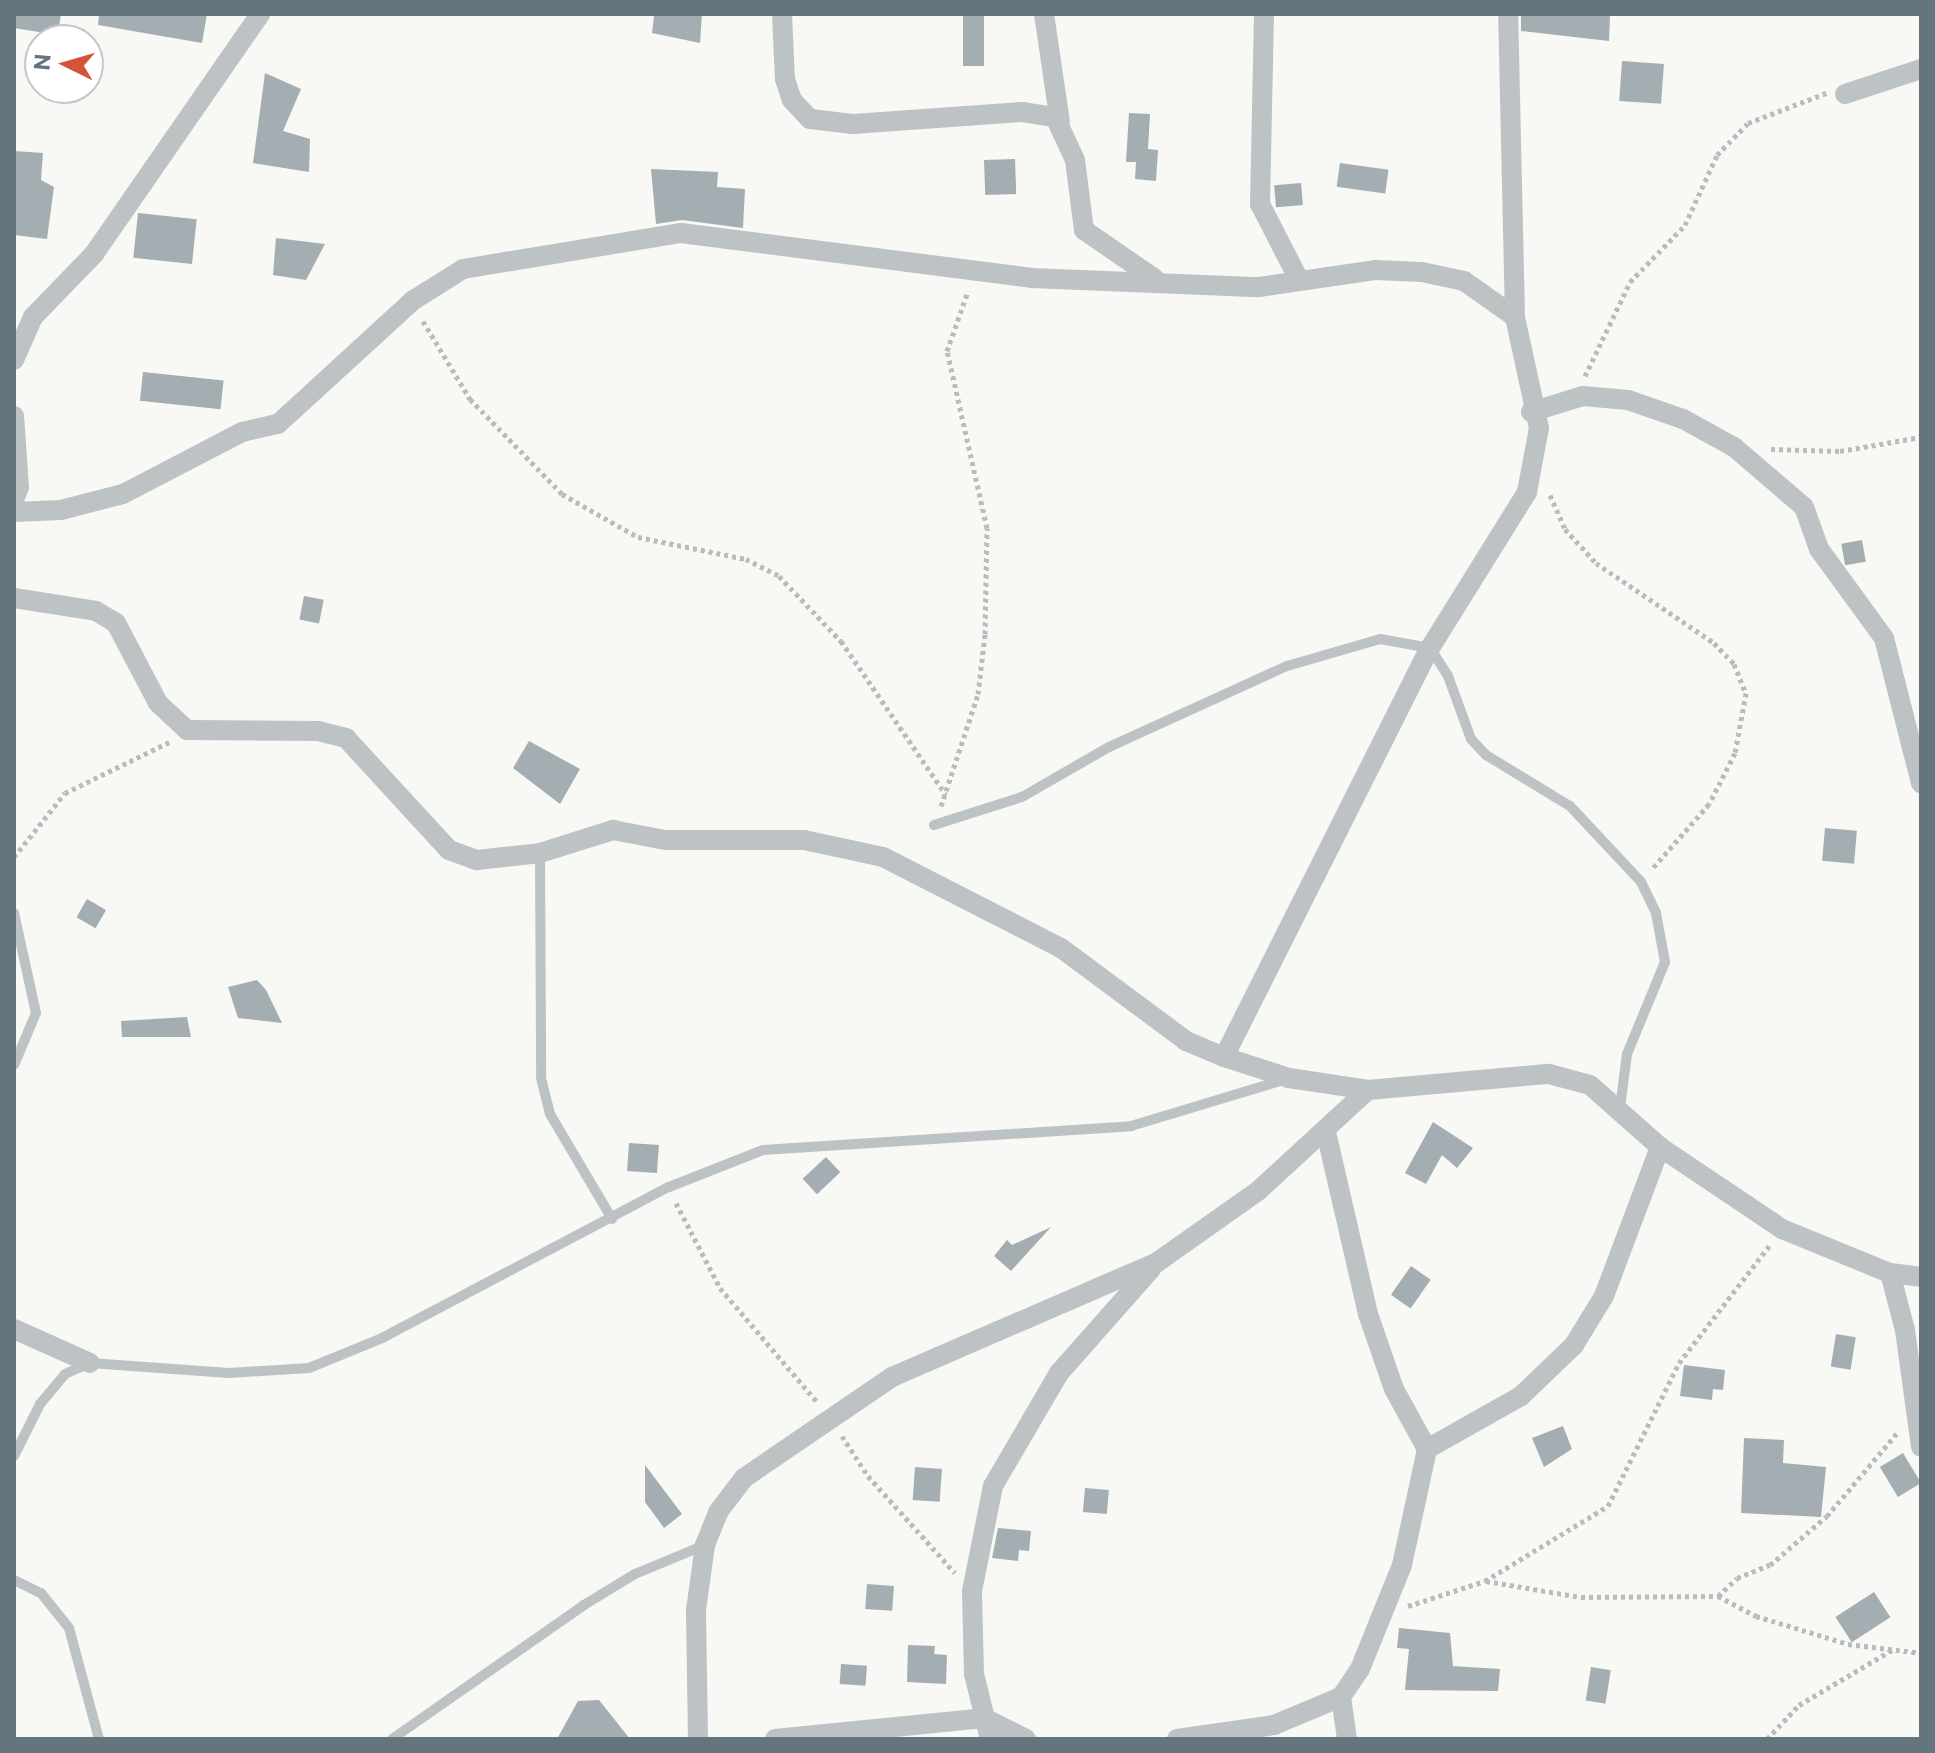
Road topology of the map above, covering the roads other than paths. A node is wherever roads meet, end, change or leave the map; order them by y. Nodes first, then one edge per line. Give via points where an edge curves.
1 (260, 14) edge
2 (782, 14) edge
3 (1044, 14) edge
4 (1264, 14) edge
5 (1508, 14) edge
6 (1921, 69) edge
7 (1845, 94) road end
8 (1060, 122) junction
9 (1299, 280) junction
10 (1162, 283) junction
11 (1515, 317) junction
12 (14, 360) edge
13 (1531, 412) junction
14 (14, 416) edge
15 (14, 500) edge
16 (14, 512) edge
17 (14, 598) edge
18 (1430, 648) junction
19 (1921, 783) edge
20 (934, 825) road end
21 (540, 853) junction
22 (14, 913) edge
23 (1224, 1057) junction
24 (14, 1065) edge
25 (1289, 1078) junction
26 (1368, 1090) junction
27 (1620, 1108) junction
28 (1326, 1132) junction
29 (1660, 1147) junction
30 (612, 1219) junction
31 (1156, 1263) junction
32 (1890, 1273) junction
33 (1921, 1277) edge
34 (14, 1329) edge
35 (90, 1363) junction
36 (1921, 1447) edge
37 (1427, 1449) junction
38 (14, 1456) edge
39 (705, 1545) junction
40 (14, 1580) edge
41 (1341, 1697) junction
42 (984, 1718) junction
43 (836, 1736) edge
44 (99, 1739) edge
45 (392, 1739) edge
46 (698, 1739) edge
47 (775, 1739) edge
48 (990, 1739) edge
49 (1026, 1739) edge
50 (1177, 1739) edge
51 (1347, 1739) edge

1 - 12 street via 94,254 33,317
2 - 8 street via 785,79 792,100 810,119 853,124 1022,112
3 - 8 street
4 - 9 street via 1260,204
5 - 11 street
6 - 7 street
8 - 10 street via 1075,160 1084,230
9 - 10 street via 1259,287
9 - 11 street via 1375,270 1434,274 1471,284
10 - 16 street via 974,275 681,233 497,259 463,269 412,301 278,424 242,432 123,494 61,510
11 - 13 street
13 - 18 street via 1539,428 1527,492
13 - 19 street via 1566,398 1628,400 1683,419 1734,447 1804,507 1819,549 1884,638
14 - 15 street via 19,487
17 - 21 street via 96,611 116,623 158,703 187,730 318,731 346,738 449,850 477,860
18 - 20 lane via 1380,639 1312,657 1109,747 1022,797
18 - 23 street
18 - 27 lane via 1448,676 1471,739 1486,755 1570,806 1641,882 1656,913 1665,962 1627,1054
21 - 23 street via 613,830 665,840 804,840 883,857 1061,948 1186,1041
21 - 30 lane via 541,1078 550,1114
22 - 24 lane via 36,1013
23 - 25 street
25 - 26 street
25 - 30 lane via 1131,1126 763,1150 669,1187
26 - 27 street via 1549,1074 1590,1085
26 - 28 street
27 - 29 street
28 - 31 street via 1258,1191
28 - 37 street via 1368,1314 1394,1389
29 - 32 street via 1782,1229
29 - 37 street via 1604,1296 1574,1345 1521,1396
30 - 35 lane via 382,1338 309,1368 229,1373
31 - 39 street via 892,1377 744,1478 718,1512
31 - 42 street via 1059,1373 993,1486 972,1591 974,1674
32 - 33 street
32 - 36 street
34 - 35 street
35 - 38 lane via 65,1374 40,1404
37 - 41 street via 1402,1565 1383,1617
39 - 45 lane via 635,1574 584,1605
39 - 46 street via 696,1610
40 - 44 lane via 41,1593 69,1628
41 - 50 street via 1274,1725
41 - 51 street
42 - 43 street
42 - 48 street
42 - 49 street
43 - 47 street

